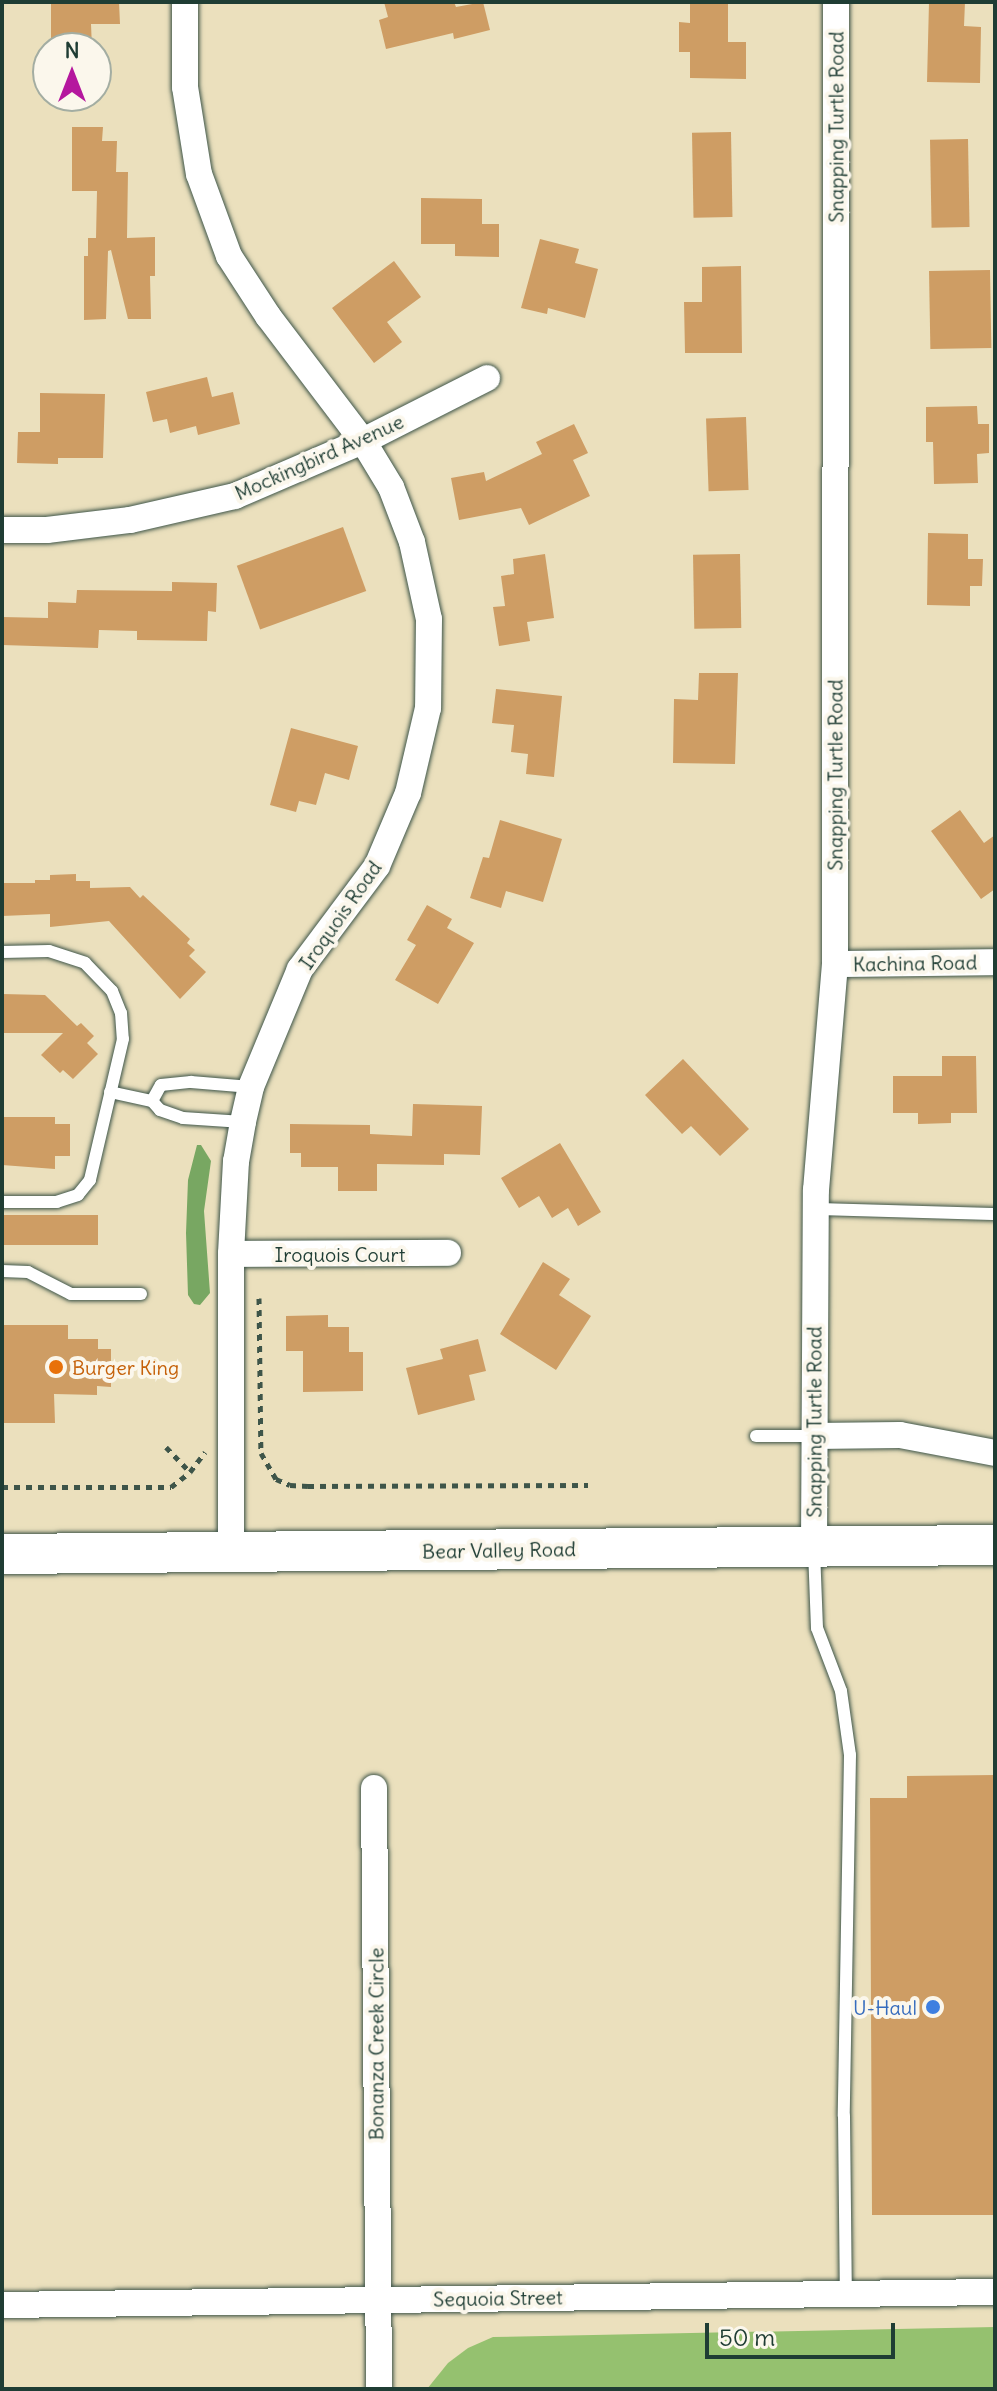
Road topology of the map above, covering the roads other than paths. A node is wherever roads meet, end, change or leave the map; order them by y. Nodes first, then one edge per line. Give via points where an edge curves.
1 (185, 2) edge
2 (836, 2) edge
3 (487, 378) dead end
4 (363, 441) junction
5 (2, 530) edge
6 (2, 952) edge
7 (995, 962) edge
8 (835, 964) junction
9 (251, 1087) junction
10 (110, 1092) junction
11 (152, 1101) junction
12 (243, 1122) junction
13 (2, 1202) edge
14 (816, 1209) junction
15 (995, 1214) edge
16 (448, 1253) dead end
17 (242, 1254) junction
18 (2, 1271) edge
19 (141, 1294) dead end
20 (756, 1436) dead end
21 (814, 1436) junction
22 (995, 1453) edge
23 (995, 1545) edge
24 (814, 1547) junction
25 (231, 1553) junction
26 (2, 1554) edge
27 (374, 1788) dead end
28 (995, 2292) edge
29 (846, 2294) junction
30 (378, 2299) junction
31 (2, 2305) edge
32 (379, 2389) edge

1 - 4 street, Iroquois Road via 185,87 199,174 229,256
2 - 8 street, Snapping Turtle Road
3 - 4 street, Mockingbird Avenue
4 - 5 street, Mockingbird Avenue via 235,496 130,520
4 - 9 street, Iroquois Road via 391,487 412,542 429,619 428,708 408,793 377,866 300,969
6 - 10 lane via 49,951 85,963 100,975 112,991 122,1026
7 - 8 street, Kachina Road
8 - 14 street, Snapping Turtle Road
9 - 11 lane via 161,1085
9 - 12 street, Iroquois Road
10 - 11 lane
10 - 13 lane via 90,1180 78,1195 57,1202
11 - 12 lane via 160,1110 183,1118
12 - 17 street, Iroquois Road via 236,1161
14 - 15 lane
14 - 21 street, Snapping Turtle Road
16 - 17 street, Iroquois Court
17 - 25 street, Iroquois Road
18 - 19 lane via 28,1272 71,1294
20 - 21 lane
21 - 22 street via 900,1435
21 - 24 street, Snapping Turtle Road
23 - 24 main road, Bear Valley Road
24 - 25 main road, Bear Valley Road
24 - 29 lane via 817,1628 841,1691 849,1731
25 - 26 main road, Bear Valley Road
27 - 30 street, Bonanza Creek Circle
28 - 29 street, Sequoia Street
29 - 30 street, Sequoia Street
30 - 31 street, Sequoia Street
30 - 32 street, Bonanza Creek Circle

